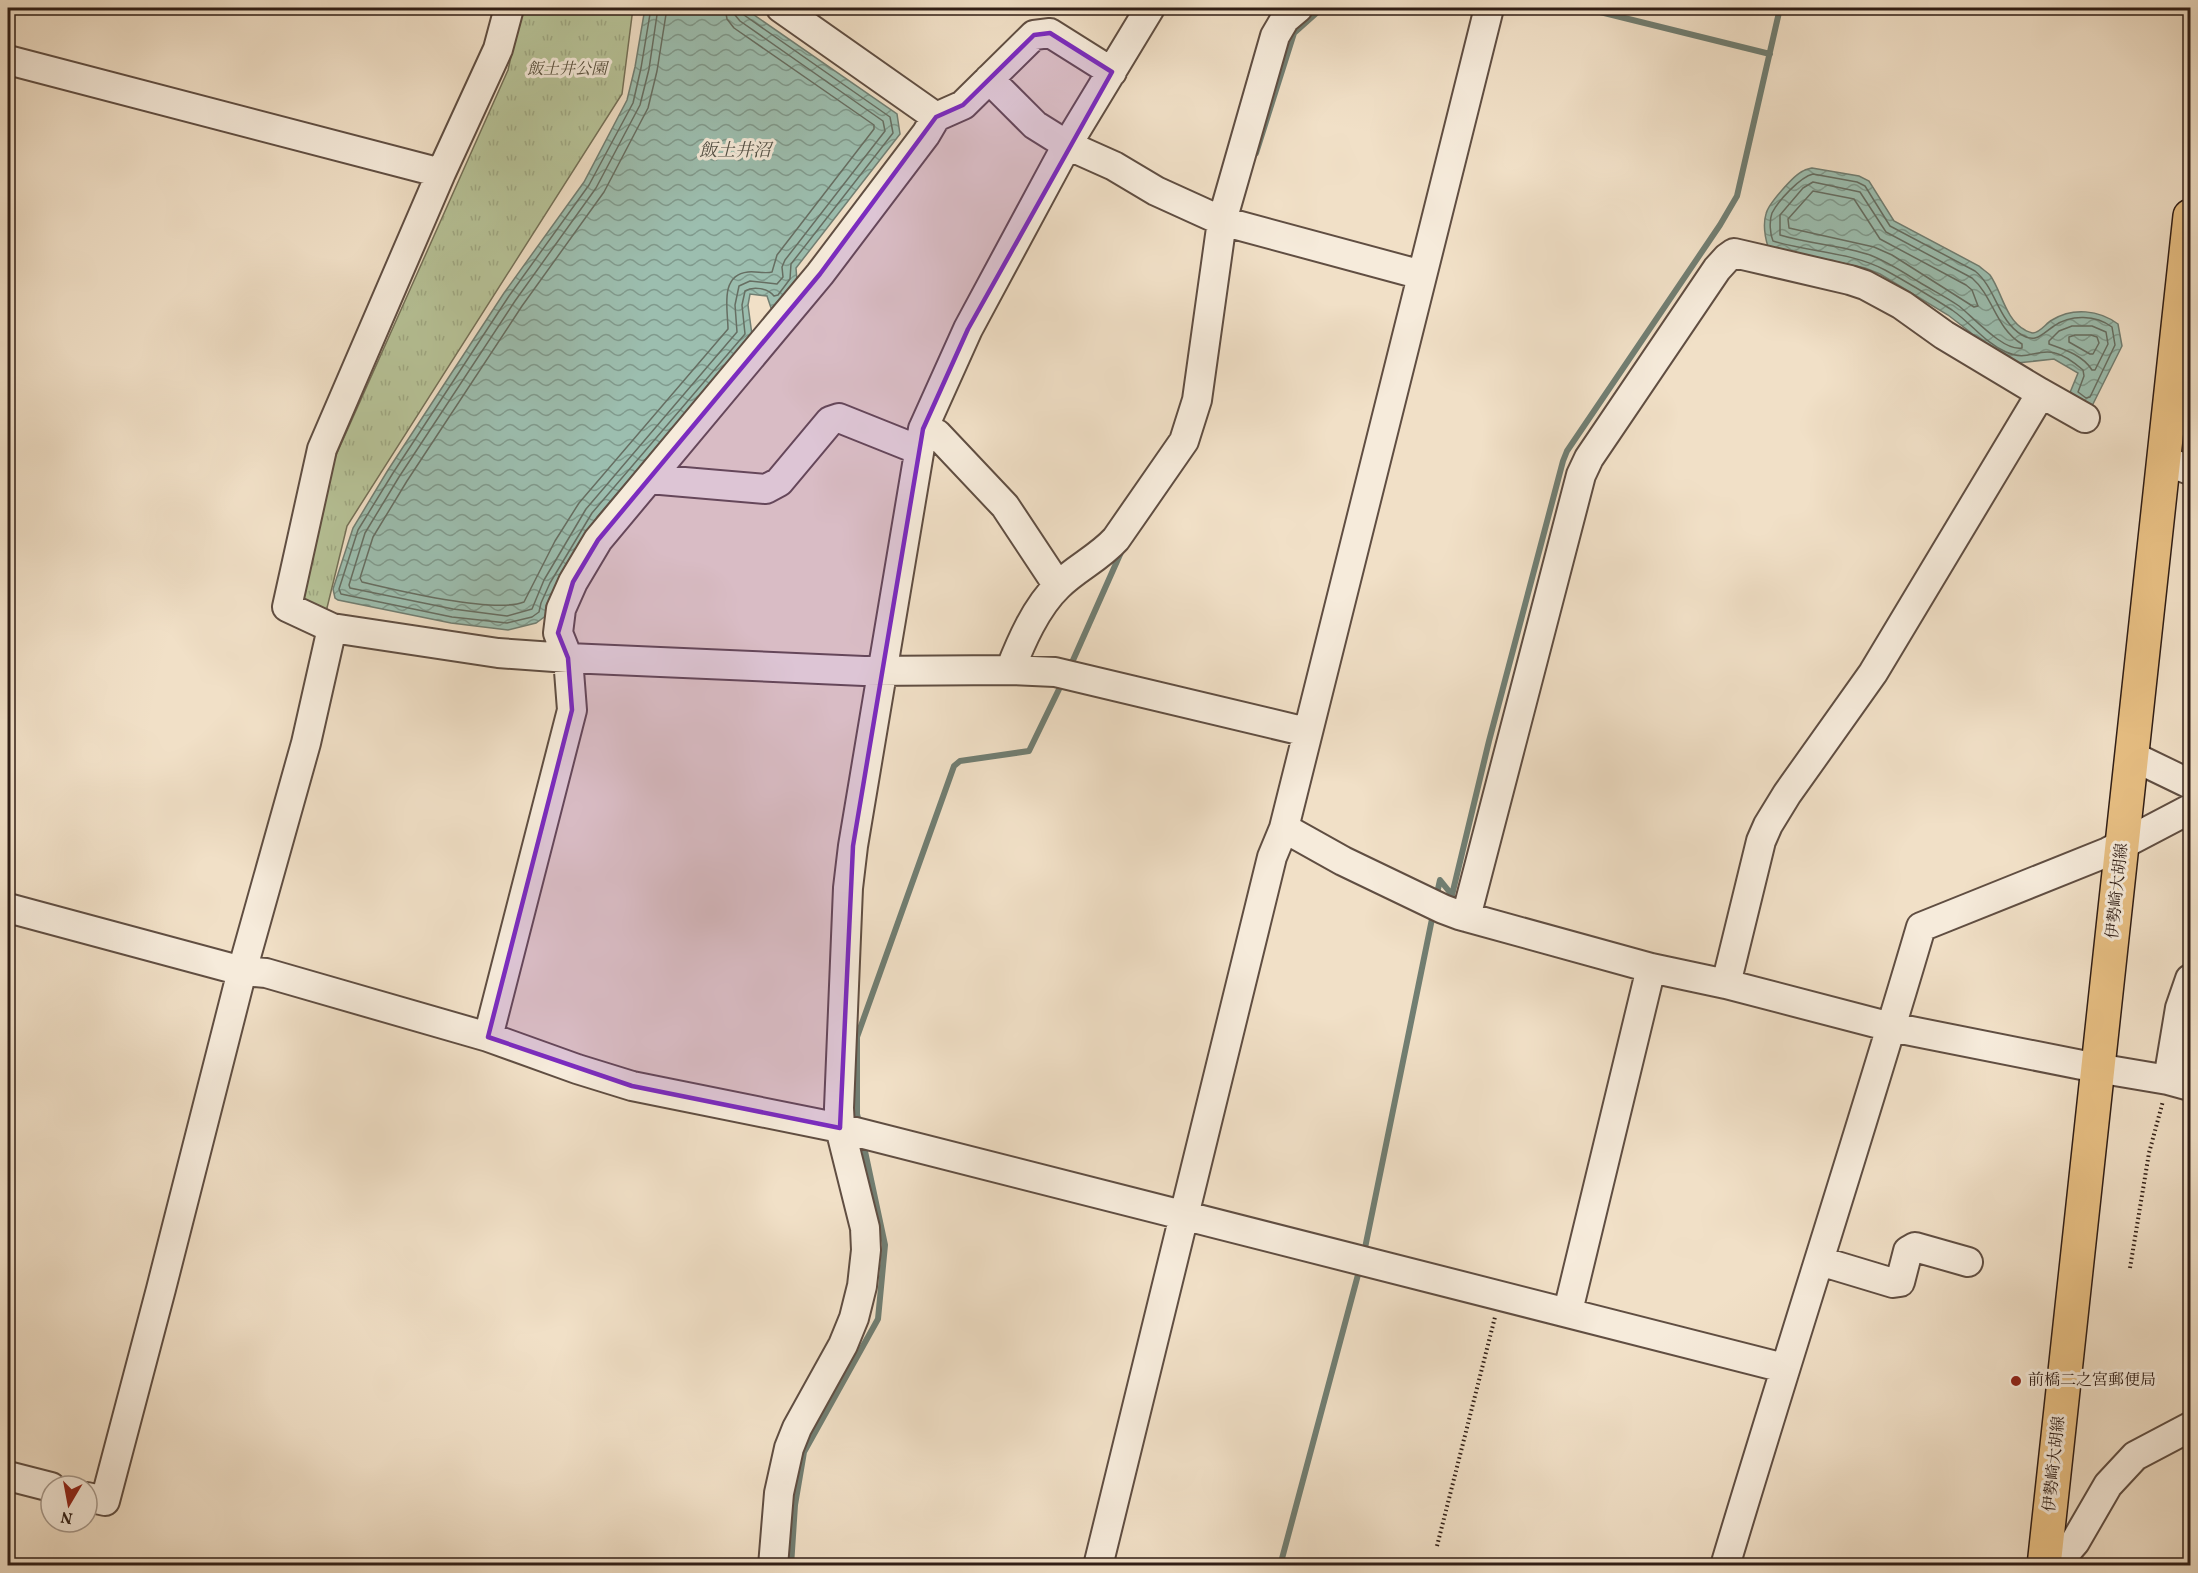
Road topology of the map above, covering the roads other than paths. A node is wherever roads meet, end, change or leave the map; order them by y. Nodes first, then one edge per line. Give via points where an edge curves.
1 (509, 8) edge
2 (781, 8) edge
3 (1150, 8) edge
4 (1298, 8) edge
5 (1489, 8) edge
6 (8, 60) edge
7 (1112, 72) junction
8 (989, 80) junction
9 (936, 117) junction
10 (1067, 145) junction
11 (441, 173) junction
12 (2190, 216) edge
13 (1222, 221) junction
14 (1422, 275) junction
15 (2039, 392) junction
16 (2085, 418) dead end
17 (921, 439) junction
18 (2178, 465) edge
19 (649, 479) junction
20 (1058, 586) junction
21 (332, 628) junction
22 (568, 658) junction
23 (882, 669) junction
24 (1010, 670) junction
25 (1307, 732) junction
26 (2132, 756) junction
27 (2190, 784) edge
28 (2190, 809) edge
29 (1284, 828) junction
30 (2123, 844) junction
31 (8, 908) edge
32 (1466, 917) junction
33 (1651, 968) junction
34 (242, 971) junction
35 (2190, 979) edge
36 (1726, 984) junction
37 (1891, 1027) junction
38 (488, 1037) junction
39 (2097, 1068) junction
40 (2179, 1083) edge
41 (840, 1128) junction
42 (1183, 1214) junction
43 (1820, 1261) junction
44 (1968, 1262) dead end
45 (1568, 1311) junction
46 (1784, 1368) junction
47 (2190, 1426) edge
48 (8, 1476) edge
49 (39, 1484) edge
50 (99, 1500) edge
51 (2044, 1564) edge
52 (773, 1566) edge
53 (1098, 1566) edge
54 (1725, 1566) edge

1 - 11 street via 498,49
2 - 9 street
3 - 7 street
4 - 13 street via 1285,19 1275,36
5 - 14 street
6 - 11 street
7 - 8 street via 1050,33 1034,35
7 - 10 street
8 - 9 street via 963,105
8 - 10 street via 1035,125
9 - 19 street via 820,274
10 - 13 street
10 - 17 street via 968,329
11 - 21 street via 322,449 287,607
12 - 18 main road, 伊勢崎大胡線
13 - 14 street
13 - 20 street via 1197,400 1184,441 1116,539
14 - 25 street
15 - 16 street
15 - 32 street via 1865,285 1734,253 1727,258 1604,435 1581,475
15 - 36 street via 1873,672 1768,825
17 - 19 street via 839,418 830,422 779,482 766,489
17 - 20 street via 937,434 1005,506
17 - 23 street
18 - 26 main road, 伊勢崎大胡線
19 - 22 street via 598,540 573,582 561,609 558,633
20 - 24 street via 1021,642
21 - 22 street via 498,653
21 - 34 street via 306,743
22 - 23 street
22 - 38 street via 572,710
23 - 24 street
23 - 41 street via 848,888
24 - 25 street via 1077,676
25 - 29 street
26 - 27 street
26 - 30 main road, 伊勢崎大胡線
28 - 30 street
29 - 32 street via 1343,861
29 - 42 street via 1272,857
30 - 37 street via 1921,927
30 - 39 main road, 伊勢崎大胡線
31 - 34 street
32 - 33 street
33 - 36 street
33 - 45 street
34 - 38 street via 266,973
34 - 50 street via 105,1501
35 - 40 street via 2180,1008
36 - 37 street
37 - 39 street
37 - 43 street
38 - 41 street via 632,1086
39 - 40 street
39 - 51 main road, 伊勢崎大胡線
41 - 42 street
41 - 52 street via 865,1228 862,1286 843,1345 789,1448 779,1493
42 - 45 street
42 - 53 street
43 - 44 street via 1893,1283 1900,1282 1908,1251 1915,1247
43 - 46 street
45 - 46 street
46 - 54 street
47 - 51 street via 2134,1456 2109,1485 2075,1542 2057,1563
48 - 49 street

